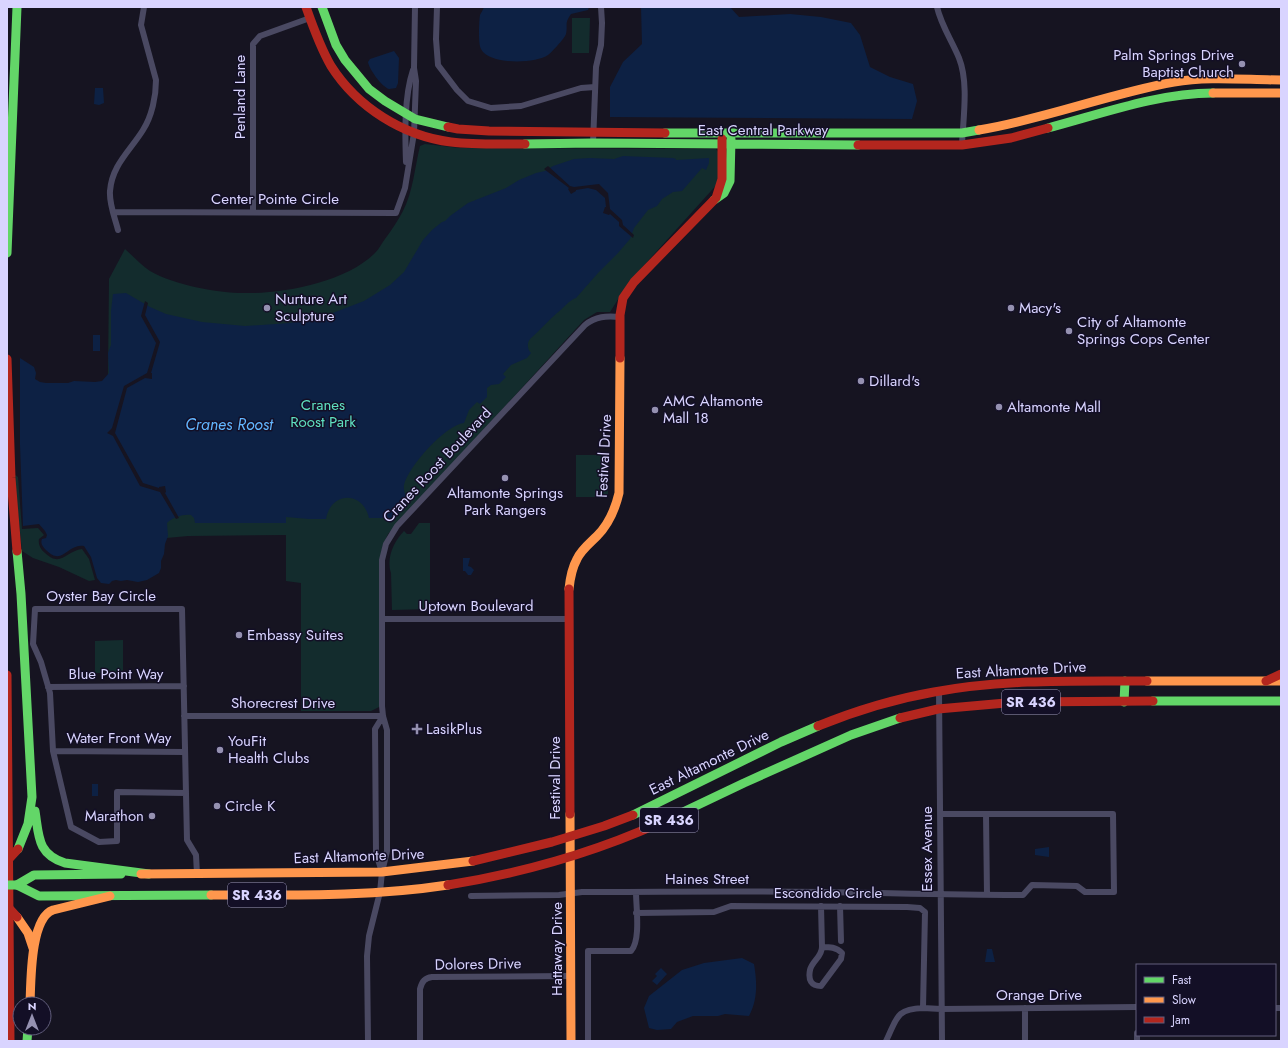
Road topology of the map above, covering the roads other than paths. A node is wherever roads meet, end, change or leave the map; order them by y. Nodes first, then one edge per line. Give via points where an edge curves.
1 (17, 7) edge
2 (144, 7) edge
3 (306, 7) edge
4 (322, 7) edge
5 (415, 7) edge
6 (437, 7) edge
7 (601, 7) edge
8 (937, 7) edge
9 (310, 18) junction
10 (414, 68) junction
11 (1281, 80) edge
12 (595, 87) junction
13 (1281, 93) edge
14 (406, 114) junction
15 (415, 119) junction
16 (405, 129) junction
17 (594, 132) junction
18 (414, 133) junction
19 (962, 133) junction
20 (727, 134) junction
21 (593, 143) junction
22 (727, 144) junction
23 (962, 145) junction
24 (407, 173) junction
25 (113, 212) junction
26 (253, 212) junction
27 (118, 230) dead end
28 (7, 253) edge
29 (620, 317) junction
30 (7, 359) edge
31 (7, 376) edge
32 (7, 389) edge
33 (569, 618) junction
34 (383, 619) junction
35 (1281, 674) edge
36 (7, 675) edge
37 (1125, 681) junction
38 (1266, 681) junction
39 (1281, 681) edge
40 (184, 686) junction
41 (48, 687) junction
42 (939, 690) junction
43 (1271, 701) junction
44 (1281, 701) edge
45 (1124, 702) junction
46 (1281, 705) edge
47 (938, 709) junction
48 (184, 716) junction
49 (382, 716) junction
50 (53, 751) junction
51 (185, 752) junction
52 (186, 793) junction
53 (32, 797) junction
54 (940, 814) junction
55 (986, 814) junction
56 (569, 837) junction
57 (570, 857) junction
58 (7, 861) edge
59 (382, 872) junction
60 (149, 874) junction
61 (198, 874) junction
62 (7, 885) edge
63 (17, 885) junction
64 (380, 892) junction
65 (636, 892) junction
66 (570, 893) junction
67 (940, 895) junction
68 (987, 895) junction
69 (110, 896) junction
70 (471, 896) dead end
71 (7, 906) edge
72 (821, 906) junction
73 (840, 906) junction
74 (636, 913) junction
75 (841, 941) dead end
76 (822, 947) junction
77 (33, 953) junction
78 (571, 976) junction
79 (30, 996) edge
80 (1136, 1007) edge
81 (923, 1008) junction
82 (1025, 1008) junction
83 (941, 1009) junction
84 (10, 1041) edge
85 (368, 1041) edge
86 (420, 1041) edge
87 (571, 1041) edge
88 (588, 1041) edge
89 (886, 1041) edge
90 (942, 1041) edge
91 (1025, 1041) edge

1 - 28 main road
2 - 25 street via 141,25 156,87 152,110 144,129 115,169 109,192
3 - 9 main road, East Central Parkway
4 - 14 main road, East Central Parkway via 336,45 345,60 369,89
5 - 10 street
6 - 12 street via 438,65 468,101 491,108 521,106 581,88
7 - 12 street via 601,45
8 - 19 street via 959,58 963,74
9 - 16 main road, East Central Parkway via 324,54 345,86 382,117
9 - 26 street, Penland Lane via 260,36 253,44
10 - 14 street, Center Pointe Circle via 410,79
10 - 15 street, Center Pointe Circle
11 - 19 main road, East Central Parkway via 1177,82 1142,88 1007,125
12 - 17 street
13 - 23 main road, East Central Parkway via 1184,94 1141,102 1011,138
14 - 15 main road, East Central Parkway
14 - 16 street, Center Pointe Circle
15 - 17 main road, East Central Parkway via 458,129
15 - 18 street, Center Pointe Circle
16 - 18 main road, East Central Parkway
16 - 24 street, Center Pointe Circle
17 - 20 main road, East Central Parkway
17 - 21 street
18 - 21 main road, East Central Parkway via 448,142 479,145
18 - 24 street, Center Pointe Circle
19 - 20 main road, East Central Parkway
19 - 23 street
20 - 22 main road, Festival Drive
21 - 22 main road, East Central Parkway
22 - 23 main road, East Central Parkway
22 - 29 main road, Festival Drive via 730,181 724,194 716,198 634,282 623,298
24 - 26 street, Center Pointe Circle via 405,188 396,213
25 - 26 street, Center Pointe Circle
25 - 27 street
29 - 33 main road, Festival Drive via 619,493 610,521 582,551 573,568
29 - 34 street, Cranes Roost Boulevard via 602,316 585,325 397,526 383,552
30 - 31 main road
31 - 32 main road
31 - 53 main road via 11,478 21,594
33 - 34 street, Uptown Boulevard
33 - 56 main road, Festival Drive
34 - 49 street, Cranes Roost Boulevard
35 - 38 main road
36 - 84 main road
37 - 38 main road, East Altamonte Drive / SR 436
37 - 42 main road, East Altamonte Drive / SR 436 via 1034,681
37 - 45 main road
38 - 39 main road, East Altamonte Drive / SR 436
40 - 41 street, Blue Point Way
40 - 41 street, Oyster Bay Circle via 182,609 35,609 33,644
40 - 48 street, Oyster Bay Circle
41 - 50 street, Oyster Bay Circle
42 - 47 street, Essex Avenue
42 - 56 main road, East Altamonte Drive / SR 436 via 873,705 828,722 774,744 627,818
43 - 44 main road, SR 436
43 - 45 main road, SR 436
43 - 46 main road
45 - 47 main road, SR 436 via 1017,702
47 - 54 street, Essex Avenue
47 - 57 main road, SR 436 via 891,720 851,735 744,782 663,822
48 - 49 street, Shorecrest Drive
48 - 51 street, Oyster Bay Circle
49 - 59 street, Cranes Roost Boulevard via 387,730 387,851
49 - 59 street, Cranes Roost Boulevard via 375,729 376,853
50 - 51 street, Water Front Way
50 - 52 street, Oyster Bay Circle via 71,827 99,842 116,841 117,792
51 - 52 street, Oyster Bay Circle
52 - 61 street, Oyster Bay Circle via 187,840 196,855
53 - 58 main road, bridge via 30,823 25,836
53 - 60 main road via 41,846 50,858 58,862
54 - 55 street
54 - 67 street, Essex Avenue
55 - 68 street
55 - 68 street, Haines Street via 1112,814 1114,892 1085,892 1077,886 1032,885 1023,895
56 - 57 main road, Festival Drive
56 - 59 main road, East Altamonte Drive / SR 436 via 479,860
57 - 64 main road, SR 436 via 538,867 473,881
57 - 66 main road, Hattaway Drive
59 - 61 main road, East Altamonte Drive / SR 436
59 - 64 street, Cranes Roost Boulevard
60 - 61 main road, East Altamonte Drive / SR 436
60 - 63 main road, SR 436 via 34,875
62 - 63 main road, SR 436, bridge
63 - 69 main road, SR 436 via 39,896
64 - 69 main road, SR 436 via 323,895
64 - 85 street, Cranes Roost Boulevard via 369,936 367,956
65 - 66 street, Haines Street
65 - 67 street, Haines Street
65 - 74 street
66 - 70 street, Haines Street
66 - 78 main road, Hattaway Drive
67 - 68 street, Haines Street
67 - 83 street, Essex Avenue
69 - 77 main road via 47,913 40,921
71 - 77 main road, bridge via 28,933
72 - 73 street, Escondido Circle
72 - 74 street, Escondido Circle via 731,906 714,912
72 - 76 street
73 - 75 street
73 - 81 street, Escondido Circle via 907,907 920,908 925,912
74 - 88 street via 636,933 631,951 588,951
76 - 76 street via 821,954 810,970 811,982 818,986 821,986 841,959 842,953 833,947
77 - 79 main road
78 - 86 street, Dolores Drive via 426,978 420,989
78 - 87 main road, Hattaway Drive
80 - 82 street, Orange Drive
81 - 83 street
81 - 89 street via 910,1008 900,1013
82 - 83 street, Orange Drive
82 - 91 street
83 - 90 street, Essex Avenue

